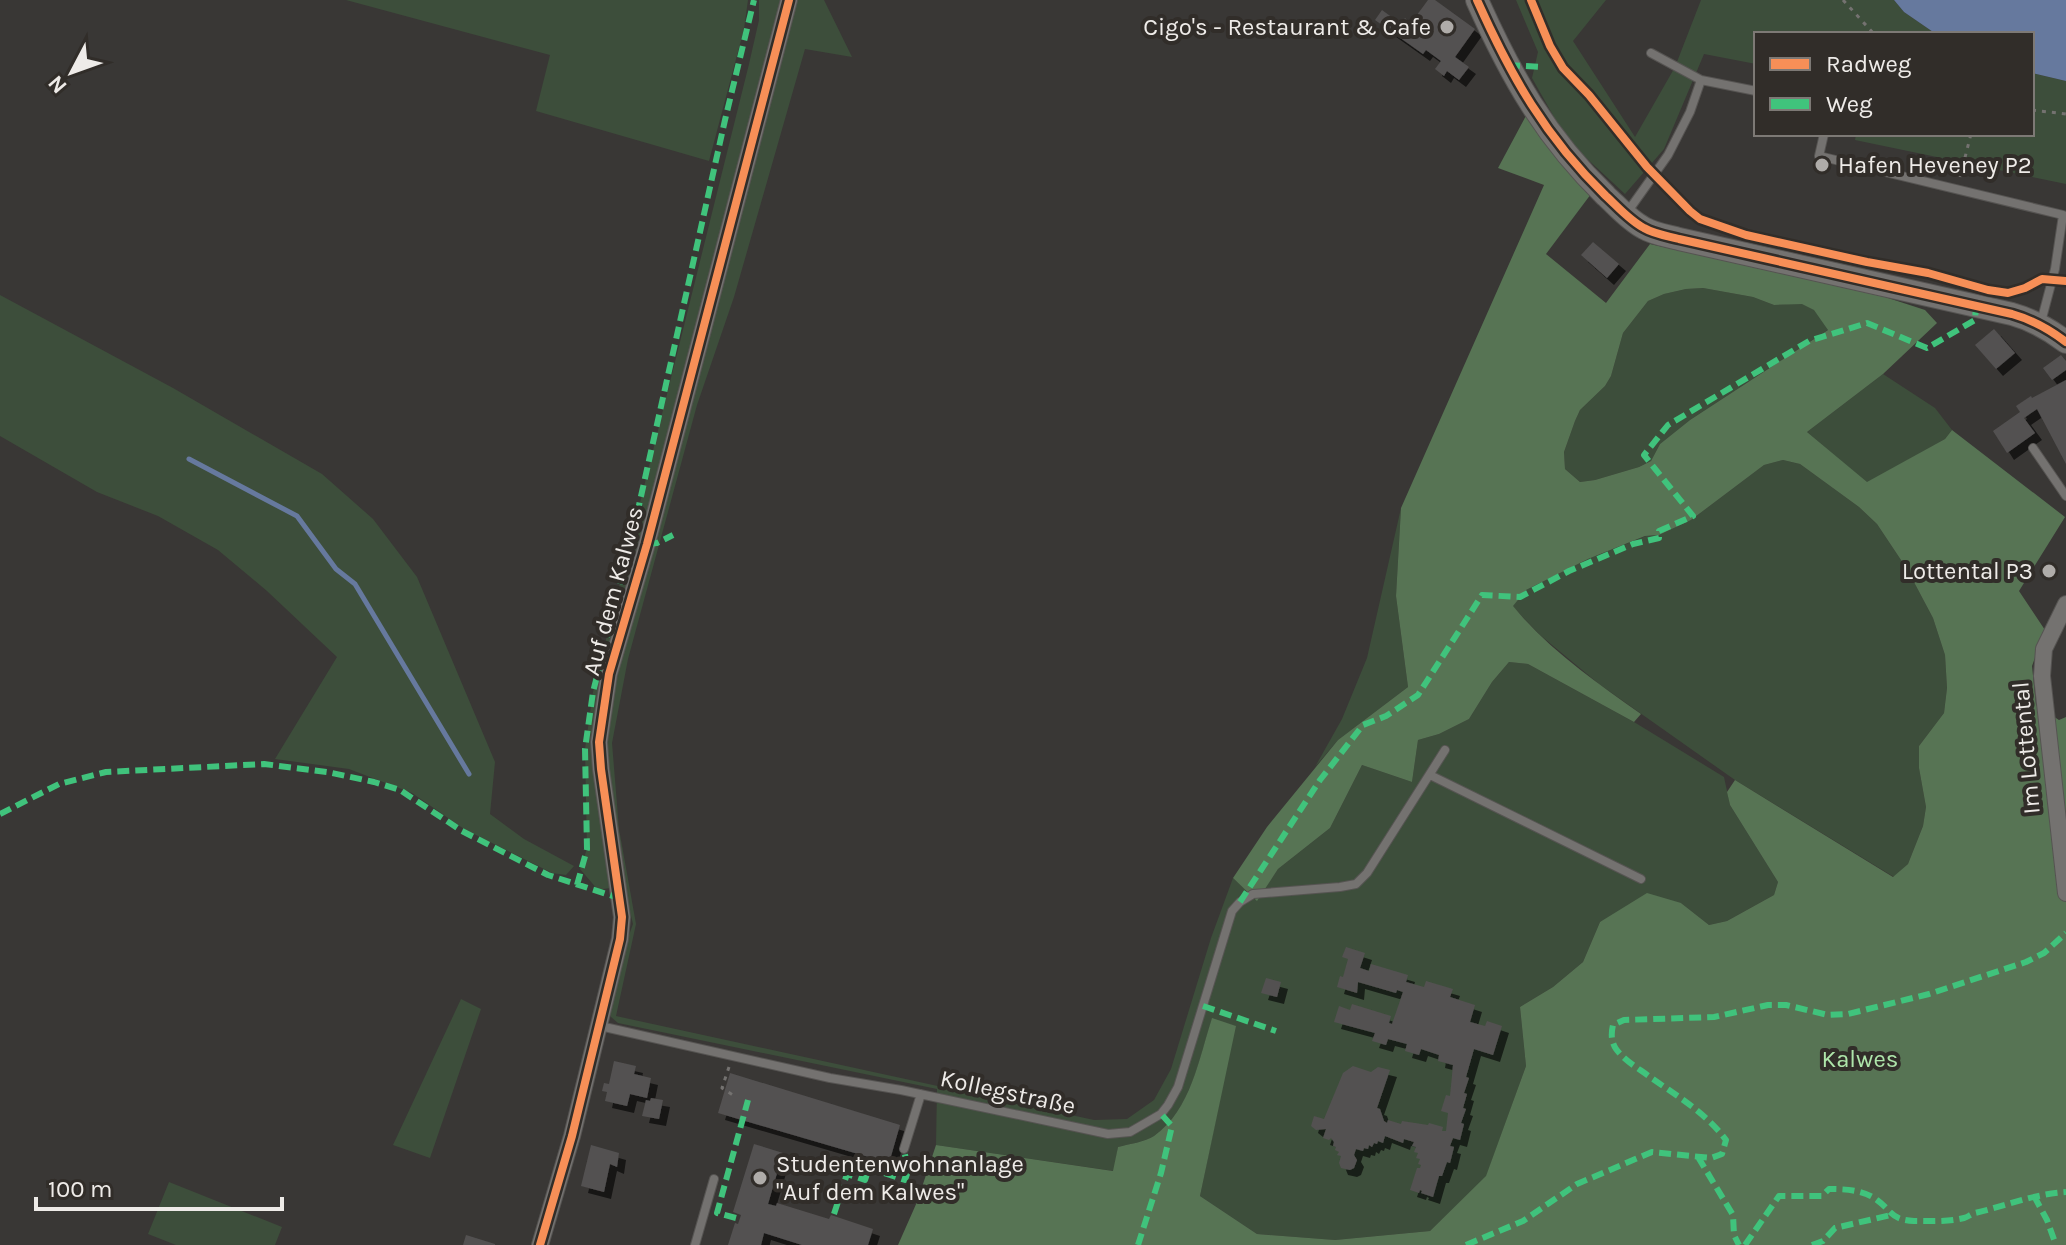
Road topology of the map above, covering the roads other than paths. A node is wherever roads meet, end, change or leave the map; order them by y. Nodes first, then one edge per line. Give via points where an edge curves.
1 (789, 0) edge
2 (1477, 0) edge
3 (1651, 53) dead end
4 (1701, 80) junction
5 (1754, 91) edge
6 (1824, 136) edge
7 (1626, 215) junction
8 (2040, 325) junction
9 (2066, 342) edge
10 (2033, 448) dead end
11 (2066, 496) edge
12 (2066, 604) edge
13 (1445, 750) dead end
14 (1430, 775) junction
15 (1641, 879) dead end
16 (2066, 893) edge
17 (600, 1026) junction
18 (921, 1094) junction
19 (904, 1149) dead end
20 (714, 1179) dead end
21 (540, 1245) edge
22 (695, 1245) edge

1 - 17 street, Auf dem Kalwes via 609,674 599,742 622,917
2 - 7 street via 1544,126
3 - 4 lane
4 - 5 lane
4 - 7 lane via 1668,155
6 - 8 lane via 1819,156 2063,215
7 - 8 street via 1644,229 1679,239 2012,314
8 - 9 street
10 - 11 lane
12 - 16 street, Im Lottental via 2044,649 2042,676
13 - 14 lane
14 - 15 lane
14 - 18 lane, Kollegstraße via 1356,884 1253,894 1232,911 1178,1087 1161,1114 1130,1132 1108,1134
17 - 18 lane, Kollegstraße
17 - 21 street, Auf dem Kalwes
18 - 19 lane
20 - 22 lane

